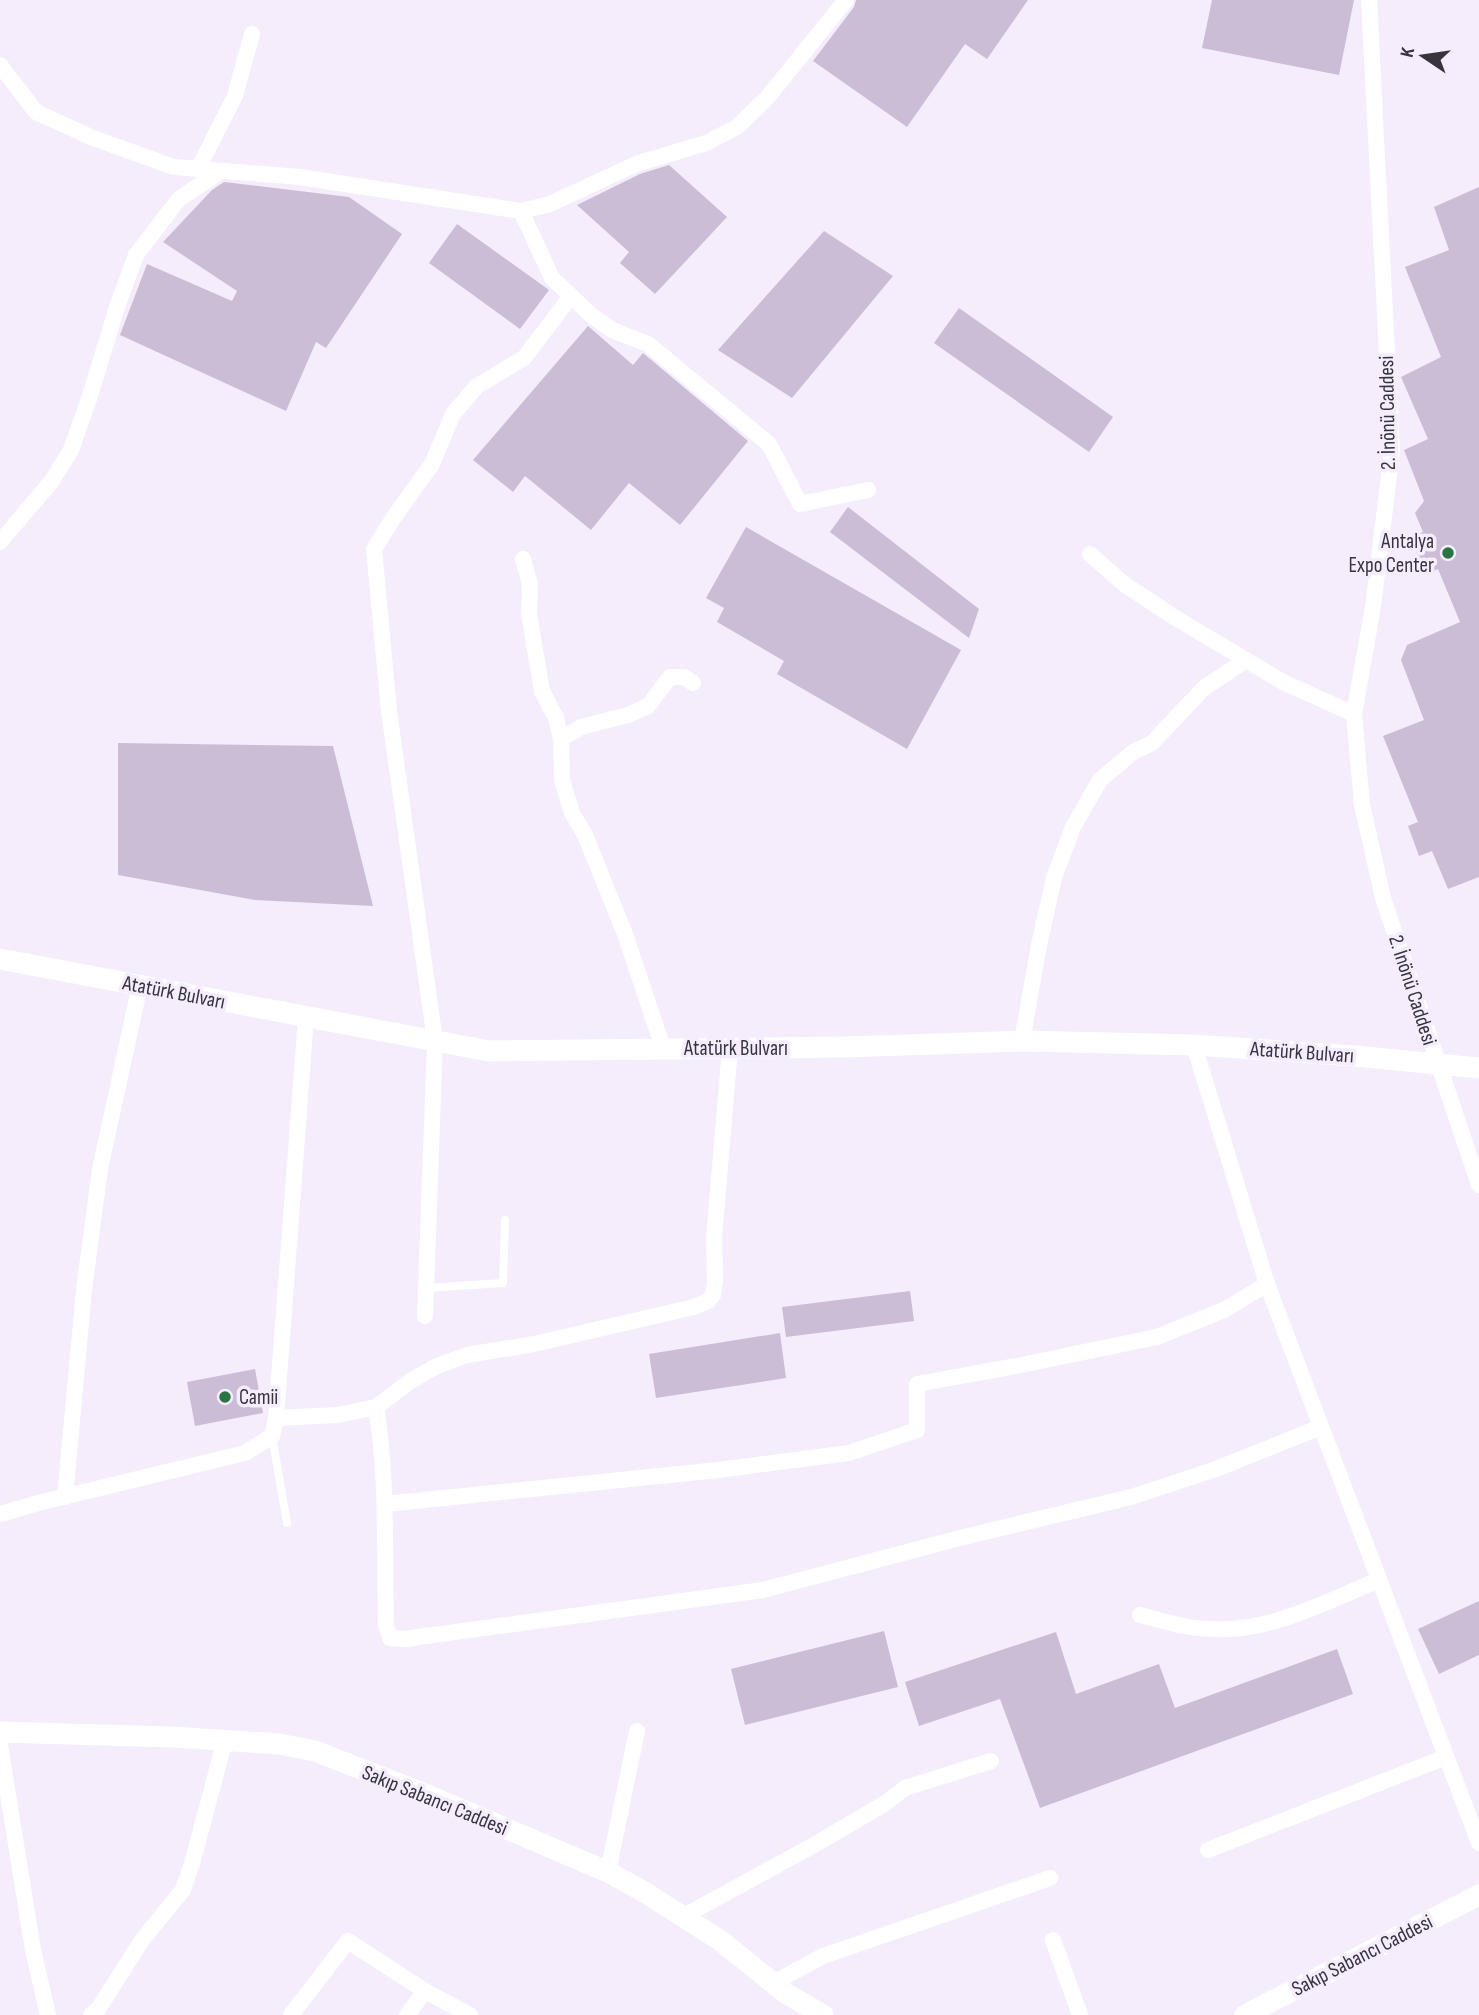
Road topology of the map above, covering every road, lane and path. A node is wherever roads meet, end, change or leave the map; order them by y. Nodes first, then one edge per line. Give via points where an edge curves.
1 (846, 0) edge
2 (1369, 0) edge
3 (252, 34) dead end
4 (0, 65) edge
5 (198, 169) junction
6 (221, 171) junction
7 (521, 211) junction
8 (571, 296) junction
9 (868, 490) dead end
10 (0, 542) edge
11 (1090, 554) dead end
12 (523, 559) dead end
13 (1246, 660) junction
14 (692, 683) dead end
15 (1354, 714) junction
16 (561, 739) junction
17 (0, 959) edge
18 (141, 985) junction
19 (306, 1017) junction
20 (435, 1041) junction
21 (1022, 1041) junction
22 (1194, 1045) junction
23 (663, 1048) junction
24 (730, 1048) junction
25 (1438, 1064) junction
26 (1479, 1068) edge
27 (1479, 1185) edge
28 (505, 1220) dead end
29 (1267, 1284) junction
30 (426, 1288) junction
31 (425, 1316) dead end
32 (376, 1407) junction
33 (276, 1418) junction
34 (1321, 1427) junction
35 (272, 1436) junction
36 (65, 1497) junction
37 (385, 1504) junction
38 (0, 1514) edge
39 (287, 1522) dead end
40 (1379, 1580) junction
41 (1140, 1615) dead end
42 (637, 1731) dead end
43 (0, 1732) edge
44 (225, 1740) junction
45 (0, 1745) edge
46 (1446, 1757) junction
47 (991, 1761) dead end
48 (1479, 1843) edge
49 (1208, 1850) dead end
50 (608, 1872) junction
51 (1050, 1878) dead end
52 (1479, 1895) edge
53 (682, 1917) junction
54 (1053, 1940) dead end
55 (773, 1983) junction
56 (425, 1991) junction
57 (48, 2015) edge
58 (91, 2015) edge
59 (291, 2015) edge
60 (407, 2015) edge
61 (470, 2015) edge
62 (823, 2015) edge
63 (1080, 2015) edge
64 (1245, 2015) edge

1 - 7 street via 767,98 737,127 706,143 636,164 550,204
2 - 15 street, 2. İnönü Caddesi via 1392,451 1373,607
3 - 5 street via 235,96
4 - 5 street via 36,112 174,167
5 - 6 street
6 - 7 street via 300,177
6 - 10 street via 179,199 136,255 71,450 51,482
7 - 8 street via 552,278
8 - 9 street via 612,330 648,344 769,444 800,504
8 - 20 street via 524,358 477,386 453,414 432,464 374,549 389,711
11 - 13 street via 1134,591
12 - 16 street via 542,691
13 - 15 street
13 - 21 street via 1204,688 1152,743 1133,752 1100,780 1073,827 1054,878
14 - 16 street via 684,677 670,677 648,706 581,727
15 - 25 street, 2. İnönü Caddesi via 1362,805 1382,898
16 - 23 street via 562,780 572,813 625,934
17 - 18 street, Atatürk Bulvarı
18 - 19 street, Atatürk Bulvarı
18 - 36 street via 100,1169
19 - 20 street, Atatürk Bulvarı
19 - 33 street
20 - 23 street, Atatürk Bulvarı via 489,1051
20 - 30 street
21 - 22 street, Atatürk Bulvarı
21 - 24 street, Atatürk Bulvarı
22 - 25 street, Atatürk Bulvarı
22 - 29 street
23 - 24 street, Atatürk Bulvarı
24 - 32 street via 714,1238 715,1282 708,1301 546,1341 467,1355 412,1380
25 - 26 street, Atatürk Bulvarı
25 - 27 street, 2. İnönü Caddesi
28 - 30 lane via 503,1283
29 - 34 street
29 - 37 street via 1226,1310 1157,1336 917,1384 917,1430 849,1453
30 - 31 street
32 - 33 street via 338,1415
32 - 37 street
33 - 35 street
34 - 37 street via 1131,1497 763,1590 404,1639 390,1638 386,1625
34 - 40 street
35 - 36 street via 245,1453
35 - 39 lane
36 - 38 street
40 - 41 street via 1279,1621 1246,1628 1208,1629
40 - 46 street
42 - 50 street
43 - 44 street, Sakıp Sabancı Caddesi
44 - 50 street, Sakıp Sabancı Caddesi via 315,1751
44 - 58 street via 183,1889
45 - 57 street
46 - 48 street
46 - 49 street
47 - 53 street via 905,1788 816,1844
50 - 53 street, Sakıp Sabancı Caddesi
51 - 55 street via 823,1956
52 - 64 street, Sakıp Sabancı Caddesi
53 - 55 street, Sakıp Sabancı Caddesi
54 - 63 street
55 - 62 street, Sakıp Sabancı Caddesi
56 - 59 street via 348,1941
56 - 60 street
56 - 61 street

